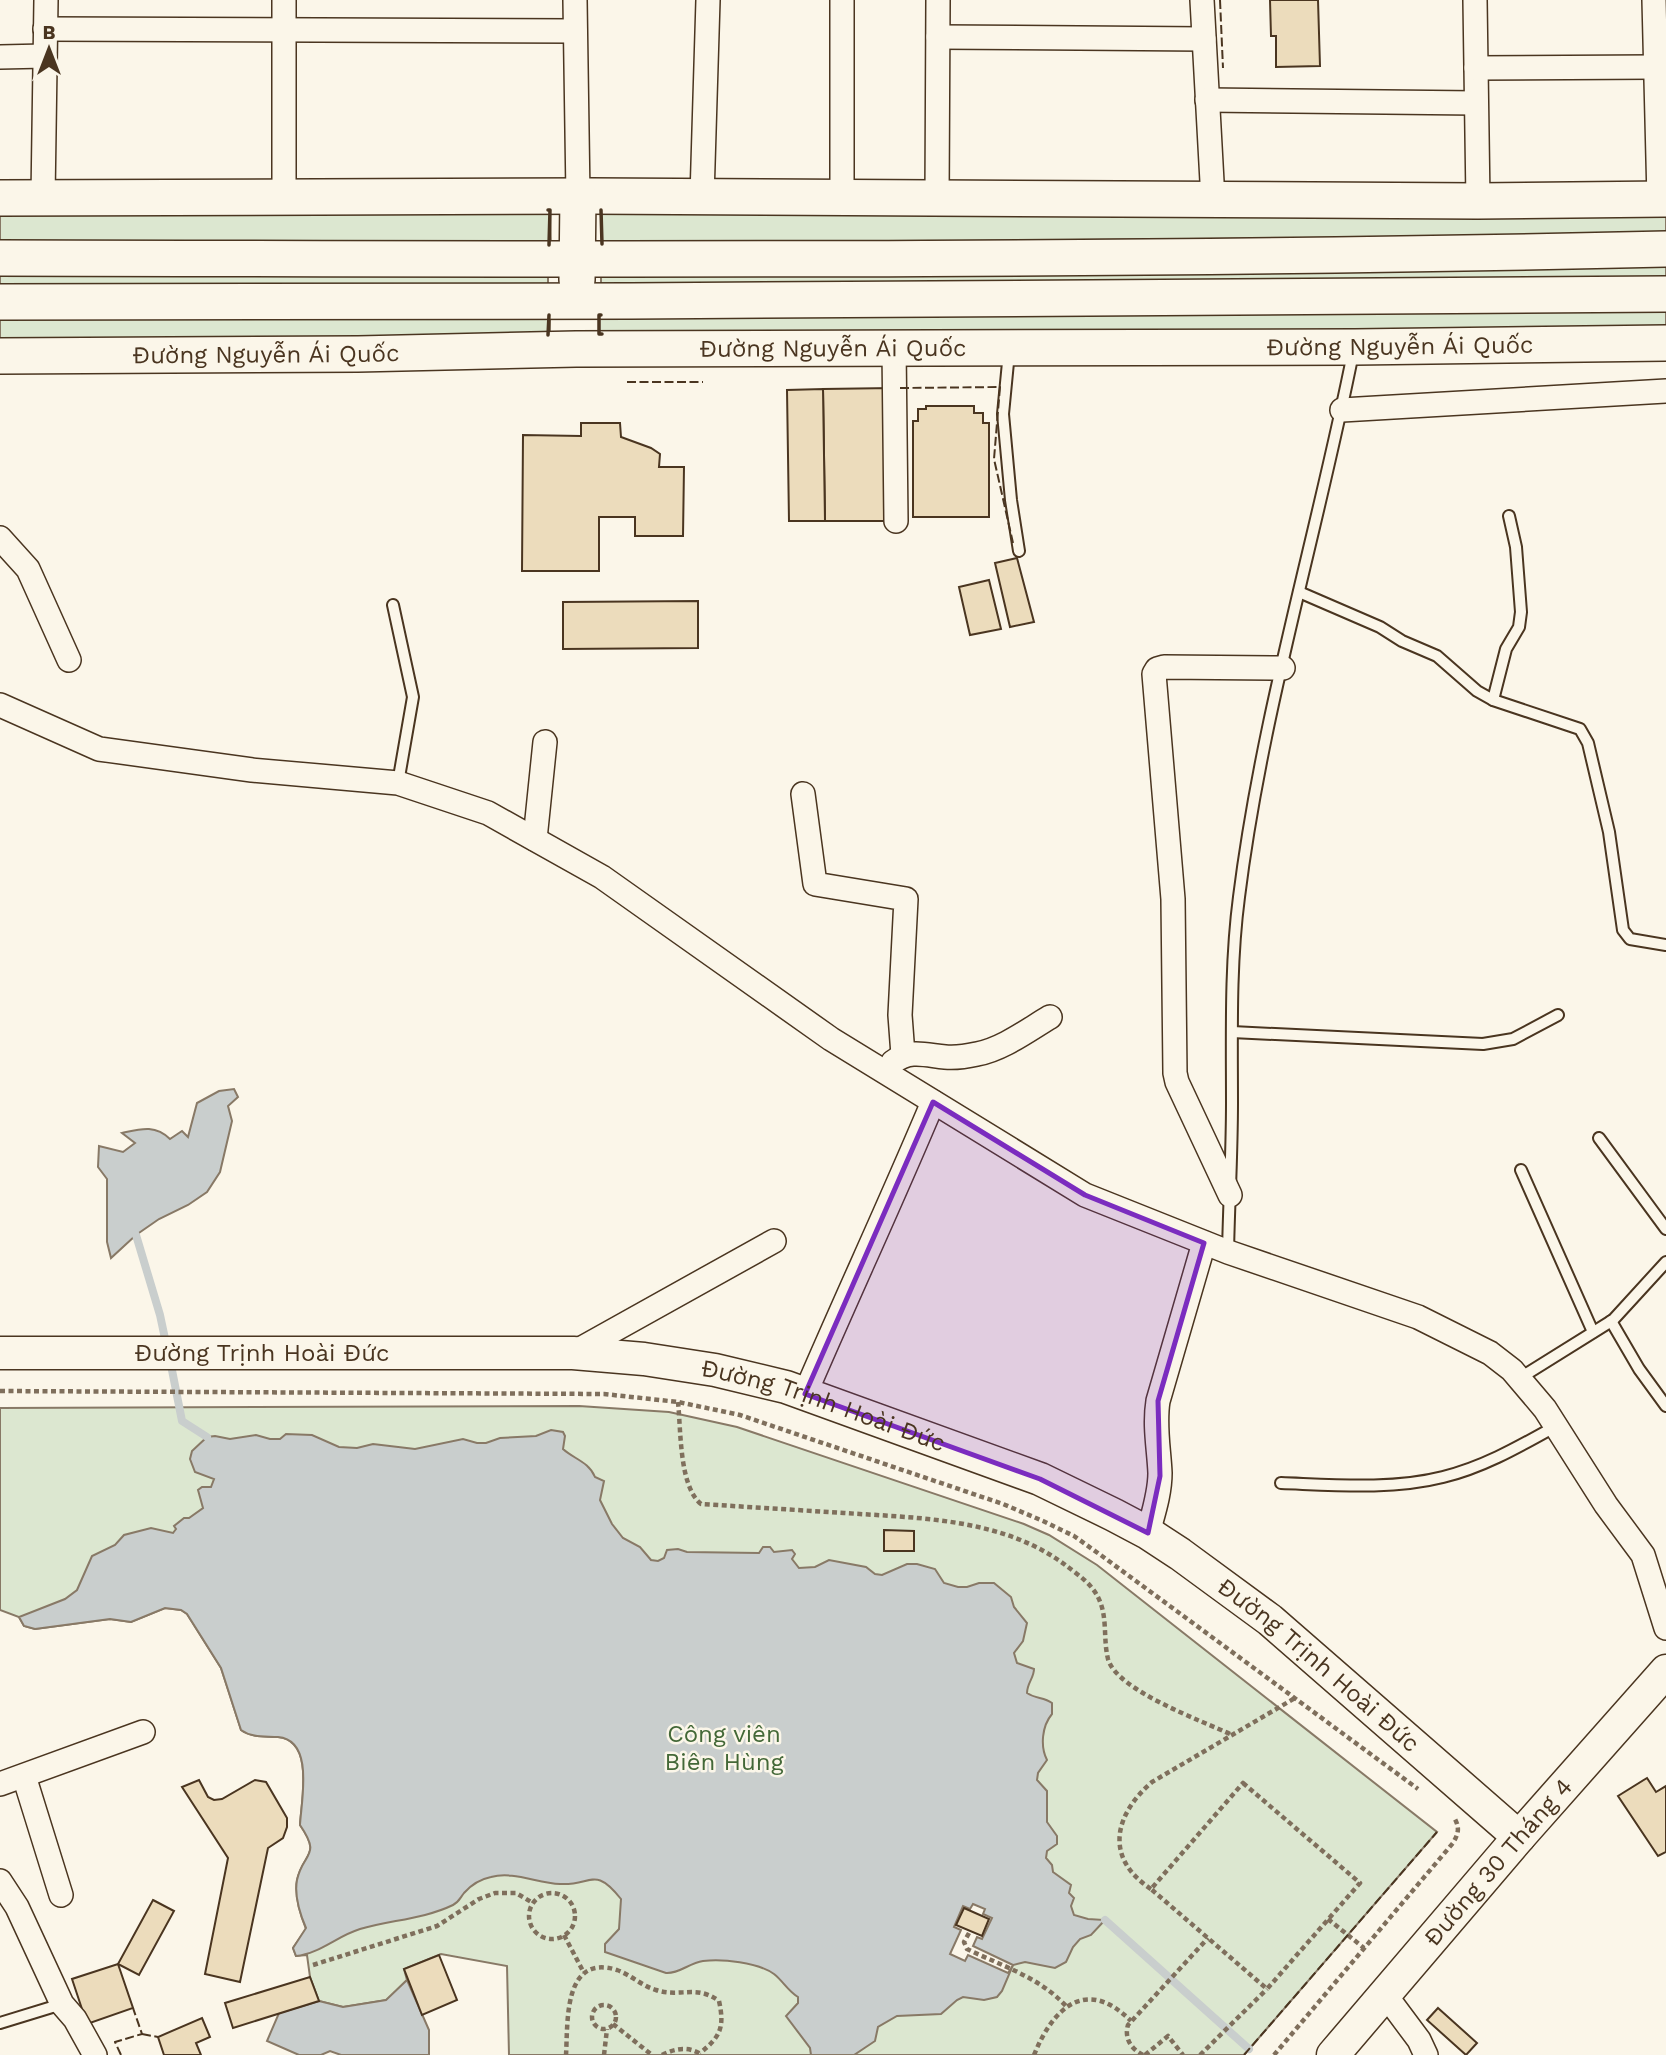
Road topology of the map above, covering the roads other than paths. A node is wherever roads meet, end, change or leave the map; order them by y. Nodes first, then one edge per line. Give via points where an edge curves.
1 (46, 0) edge
2 (284, 0) edge
3 (575, 0) edge
4 (708, 0) edge
5 (842, 0) edge
6 (938, 0) edge
7 (1202, 0) edge
8 (1475, 0) edge
9 (1654, 0) edge
10 (46, 29) junction
11 (284, 30) junction
12 (575, 31) junction
13 (938, 37) junction
14 (1204, 39) junction
15 (45, 55) junction
16 (0, 57) edge
17 (1476, 68) junction
18 (1659, 80) edge
19 (1207, 100) junction
20 (1476, 103) junction
21 (578, 196) junction
22 (43, 197) junction
23 (284, 197) junction
24 (702, 197) junction
25 (842, 197) junction
26 (0, 198) edge
27 (937, 199) junction
28 (1663, 199) edge
29 (1213, 200) junction
30 (1478, 201) junction
31 (1666, 249) edge
32 (0, 258) edge
33 (577, 259) junction
34 (1666, 294) edge
35 (576, 301) junction
36 (0, 302) edge
37 (1666, 342) edge
38 (1355, 347) junction
39 (894, 348) junction
40 (1010, 348) junction
41 (576, 349) junction
42 (0, 356) edge
43 (1666, 391) edge
44 (1342, 410) junction
45 (1509, 516) dead end
46 (896, 522) dead end
47 (0, 538) edge
48 (1019, 551) dead end
49 (1299, 592) junction
50 (393, 605) dead end
51 (69, 660) dead end
52 (1283, 668) junction
53 (1493, 700) junction
54 (0, 705) edge
55 (545, 742) dead end
56 (398, 783) junction
57 (803, 794) dead end
58 (535, 839) junction
59 (1666, 945) edge
60 (1558, 1015) dead end
61 (1050, 1017) dead end
62 (1232, 1032) junction
63 (903, 1055) junction
64 (882, 1070) junction
65 (933, 1102) junction
66 (1599, 1138) dead end
67 (1521, 1170) dead end
68 (1230, 1195) junction
69 (1666, 1229) edge
70 (774, 1241) dead end
71 (1204, 1243) junction
72 (1228, 1252) junction
73 (1666, 1262) edge
74 (1611, 1321) junction
75 (1594, 1332) junction
76 (0, 1353) edge
77 (573, 1353) junction
78 (1520, 1378) junction
79 (805, 1394) junction
80 (1666, 1406) edge
81 (1556, 1426) junction
82 (1281, 1483) dead end
83 (1148, 1533) junction
84 (1666, 1628) edge
85 (1666, 1671) edge
86 (143, 1732) dead end
87 (24, 1776) junction
88 (0, 1784) edge
89 (1518, 1836) junction
90 (0, 1881) edge
91 (61, 1895) dead end
92 (1384, 1993) junction
93 (62, 2004) junction
94 (0, 2023) edge
95 (95, 2055) edge
96 (1333, 2055) edge
97 (1426, 2055) edge

1 - 10 street
2 - 11 street
3 - 12 street
4 - 24 street
5 - 25 street
6 - 13 street
7 - 14 street
8 - 17 street
9 - 18 street
10 - 11 street
10 - 15 street
11 - 12 street
11 - 23 street
12 - 21 street
13 - 14 street
13 - 27 street
14 - 19 street
15 - 16 street
15 - 22 street
17 - 18 street
17 - 20 street
18 - 28 street
19 - 20 street
19 - 29 street
20 - 30 street
21 - 23 main road
21 - 24 main road
21 - 33 main road
22 - 23 main road
22 - 26 main road
24 - 25 main road
25 - 27 main road
27 - 29 main road
28 - 30 main road
29 - 30 main road
31 - 33 main road via 1416,255
32 - 33 main road
33 - 35 main road
34 - 35 main road, Đường Nguyễn Ái Quốc
35 - 36 main road, Đường Nguyễn Ái Quốc
35 - 41 main road
37 - 38 main road, Đường Nguyễn Ái Quốc
38 - 40 main road, Đường Nguyễn Ái Quốc
38 - 44 lane
39 - 40 main road, Đường Nguyễn Ái Quốc
39 - 41 main road, Đường Nguyễn Ái Quốc
39 - 46 street
40 - 48 lane via 1003,414
41 - 42 main road, Đường Nguyễn Ái Quốc
43 - 44 street
44 - 49 lane
45 - 53 lane via 1521,621 1506,649
47 - 51 street via 27,569
49 - 52 lane
49 - 53 lane via 1437,656
50 - 56 lane via 413,697
52 - 62 lane via 1254,799 1239,898
52 - 68 street via 1164,667 1154,674 1172,899 1175,1073
53 - 59 lane via 1580,729 1588,743 1609,832 1623,930 1630,939
54 - 56 street via 99,749 252,770
55 - 58 street
56 - 58 street via 488,813
57 - 63 street via 815,884 906,899 900,1015
58 - 64 street via 602,877 831,1040
60 - 62 lane via 1513,1039 1483,1044
61 - 63 street via 979,1054 948,1058
62 - 68 lane
63 - 64 street
64 - 65 street
65 - 71 street via 1085,1195
65 - 79 street
66 - 69 lane
67 - 75 lane
68 - 72 lane
70 - 77 street
71 - 72 street
71 - 83 street via 1158,1401 1160,1476
72 - 78 street via 1418,1317 1490,1353
73 - 74 lane
74 - 75 lane
74 - 80 lane
75 - 78 lane
76 - 77 street, Đường Trịnh Hoài Đức
77 - 79 street, Đường Trịnh Hoài Đức via 715,1370
78 - 81 street
79 - 83 street, Đường Trịnh Hoài Đức via 1040,1479
81 - 82 lane via 1479,1465 1433,1479 1367,1485
81 - 84 street via 1643,1555
83 - 89 street, Đường Trịnh Hoài Đức via 1270,1620
85 - 89 street, Đường 30 Tháng 4
86 - 87 street
87 - 88 street
87 - 91 street
89 - 92 street, Đường 30 Tháng 4
90 - 93 street
92 - 96 street, Đường 30 Tháng 4
92 - 97 street
93 - 94 lane
93 - 95 street

